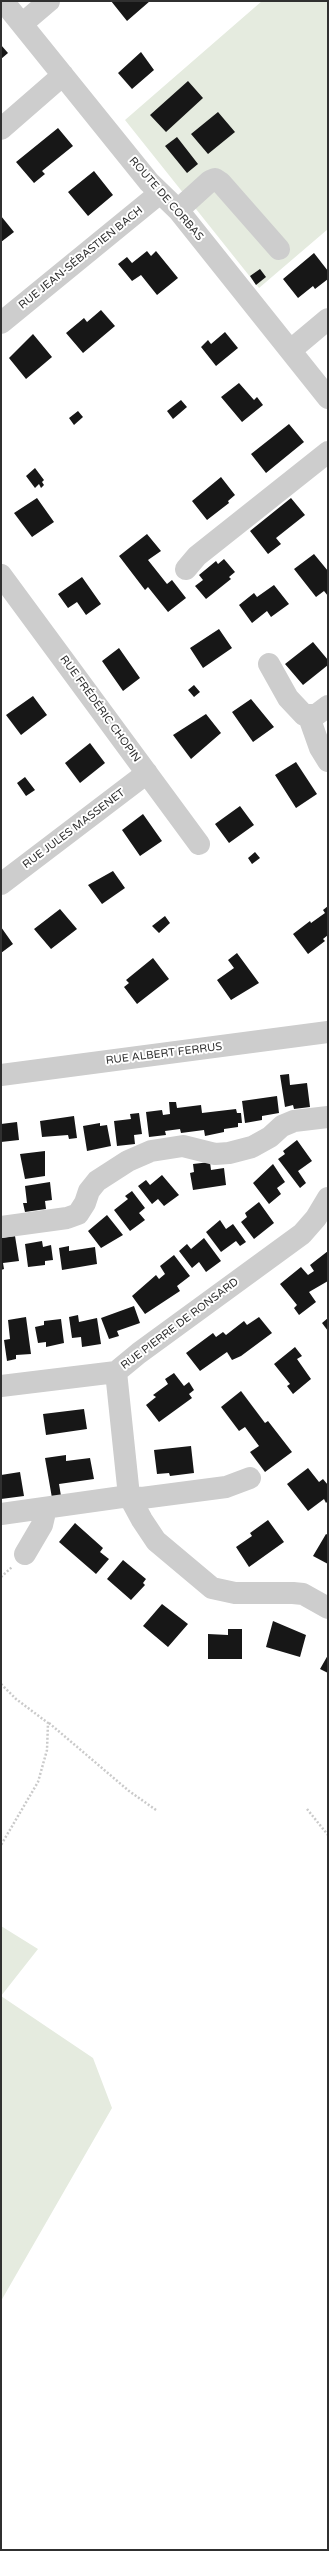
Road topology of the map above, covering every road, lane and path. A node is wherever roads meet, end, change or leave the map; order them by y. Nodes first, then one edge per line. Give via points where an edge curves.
1 (3, 1) edge
2 (49, 1) edge
3 (22, 24) junction
4 (63, 75) junction
5 (1, 129) edge
6 (160, 193) junction
7 (178, 210) junction
8 (279, 249) dead end
9 (328, 319) edge
10 (1, 323) edge
11 (291, 350) junction
12 (328, 398) edge
13 (328, 436) edge
14 (328, 452) edge
15 (204, 535) dead end
16 (186, 569) dead end
17 (1, 575) edge
18 (269, 664) dead end
19 (328, 706) edge
20 (309, 717) junction
21 (328, 761) edge
22 (148, 773) junction
23 (199, 844) dead end
24 (1, 884) edge
25 (328, 1032) edge
26 (1, 1075) edge
27 (328, 1117) edge
28 (328, 1198) edge
29 (1, 1227) edge
30 (116, 1372) junction
31 (1, 1386) edge
32 (250, 1478) dead end
33 (129, 1496) junction
34 (46, 1508) junction
35 (1, 1514) edge
36 (25, 1554) dead end
37 (328, 1608) edge
38 (1, 1684) edge
39 (48, 1723) junction
40 (307, 1809) dead end
41 (156, 1810) dead end
42 (328, 1836) edge
43 (1, 1845) edge

1 - 3 street, ROUTE DE CORBAS
2 - 3 street
3 - 4 street, ROUTE DE CORBAS
4 - 5 street
4 - 6 street, ROUTE DE CORBAS
6 - 7 street, ROUTE DE CORBAS
6 - 10 street, RUE JEAN-SÉBASTIEN BACH
7 - 8 street via 215,179
7 - 11 street, ROUTE DE CORBAS
9 - 11 street
11 - 12 street, ROUTE DE CORBAS
13 - 15 street
14 - 16 street via 197,556
17 - 22 street, RUE FRÉDÉRIC CHOPIN
18 - 20 street via 297,710
19 - 20 street
20 - 21 street via 320,748
22 - 23 street, RUE FRÉDÉRIC CHOPIN
22 - 24 street, RUE JULES MASSENET
25 - 26 street, RUE ALBERT FERRUS
27 - 29 street via 294,1121 282,1126 270,1137 252,1147 229,1153 215,1154 184,1146 151,1151 128,1161 97,1181 89,1190 78,1214 67,1218
28 - 30 street, RUE PIERRE DE RONSARD via 302,1234
30 - 31 street, RUE PIERRE DE RONSARD
30 - 33 street
32 - 33 street via 226,1487 142,1498
33 - 34 street
33 - 37 street via 156,1541 212,1588 235,1593 302,1594
34 - 35 street
34 - 36 street via 42,1525
38 - 39 path
39 - 41 path via 129,1791
39 - 43 path via 47,1750 38,1782
40 - 42 path

